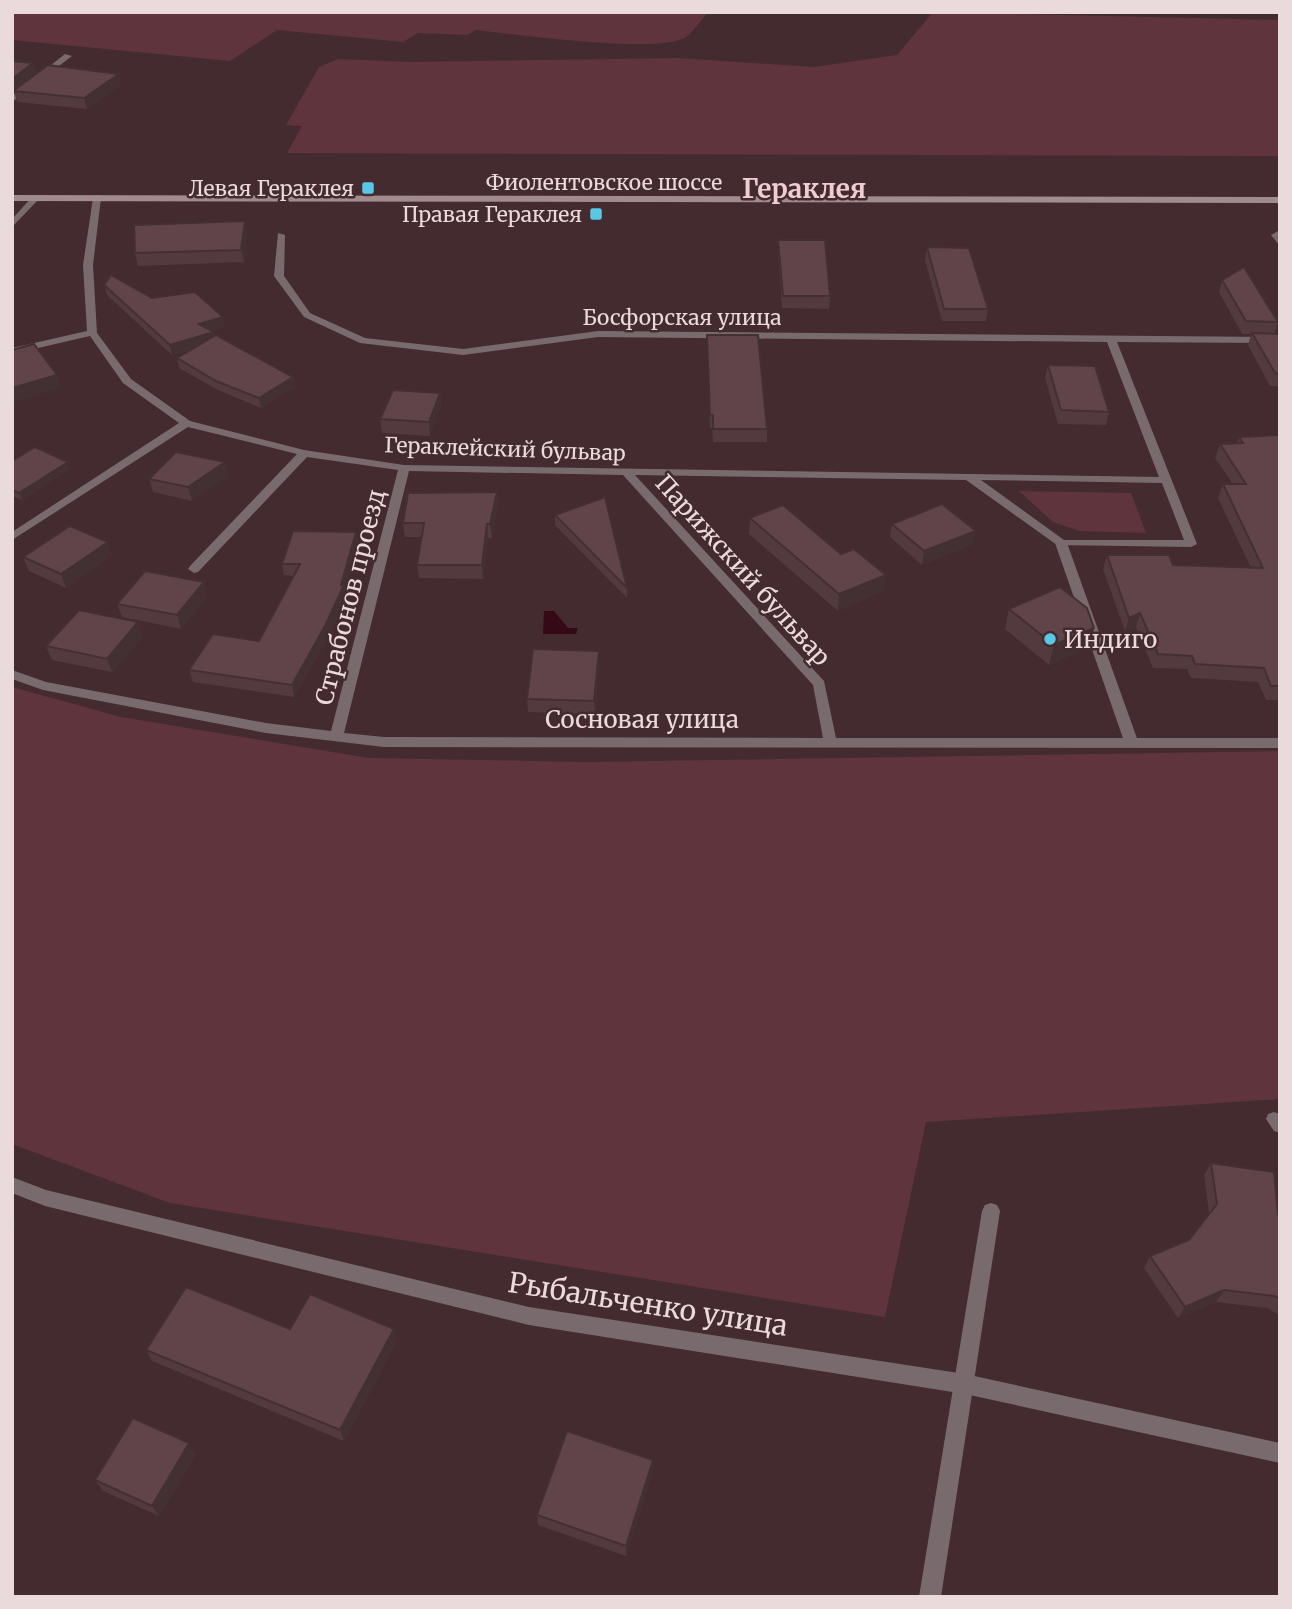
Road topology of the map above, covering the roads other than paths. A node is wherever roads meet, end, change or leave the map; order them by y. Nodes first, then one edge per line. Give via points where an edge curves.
1 (68, 56) dead end
2 (12, 100) edge
3 (12, 198) edge
4 (36, 198) junction
5 (97, 198) junction
6 (1280, 200) edge
7 (12, 224) edge
8 (1280, 233) edge
9 (281, 235) dead end
10 (1280, 243) edge
11 (92, 333) junction
12 (1111, 339) junction
13 (1280, 340) edge
14 (12, 351) edge
15 (186, 423) junction
16 (304, 453) junction
17 (404, 468) junction
18 (627, 473) junction
19 (970, 477) junction
20 (1166, 480) junction
21 (12, 537) edge
22 (1061, 543) junction
23 (194, 569) dead end
24 (12, 674) edge
25 (336, 736) junction
26 (830, 740) junction
27 (1280, 743) edge
28 (1132, 744) junction
29 (12, 1185) edge
30 (991, 1211) dead end
31 (965, 1384) junction
32 (1280, 1453) edge
33 (930, 1597) edge

1 - 2 street
3 - 4 main road, Фиолентовское шоссе
4 - 5 main road, Фиолентовское шоссе
4 - 7 street
5 - 6 main road, Фиолентовское шоссе
5 - 11 street via 88,265
8 - 10 street via 1275,235
9 - 12 street, Босфорская улица via 279,276 307,315 363,341 463,352 598,334
11 - 14 street
11 - 15 street, Гераклейский бульвар via 127,381
12 - 13 street, Босфорская улица
12 - 20 street
15 - 16 street, Гераклейский бульвар
15 - 21 street
16 - 17 street, Гераклейский бульвар
16 - 23 street
17 - 18 street, Гераклейский бульвар
17 - 25 street, Страбонов проезд
18 - 19 street, Гераклейский бульвар
18 - 26 street, Парижский бульвар via 818,684
19 - 20 street, Гераклейский бульвар
19 - 22 street
20 - 22 street via 1191,544
22 - 28 street
24 - 25 street, Сосновая улица via 43,686 266,728
25 - 26 street, Сосновая улица via 384,742
26 - 28 street, Сосновая улица
27 - 28 street, Сосновая улица
29 - 31 street, Рыбальченко улица via 45,1198 529,1316
30 - 31 street
31 - 32 street, Рыбальченко улица
31 - 33 street

